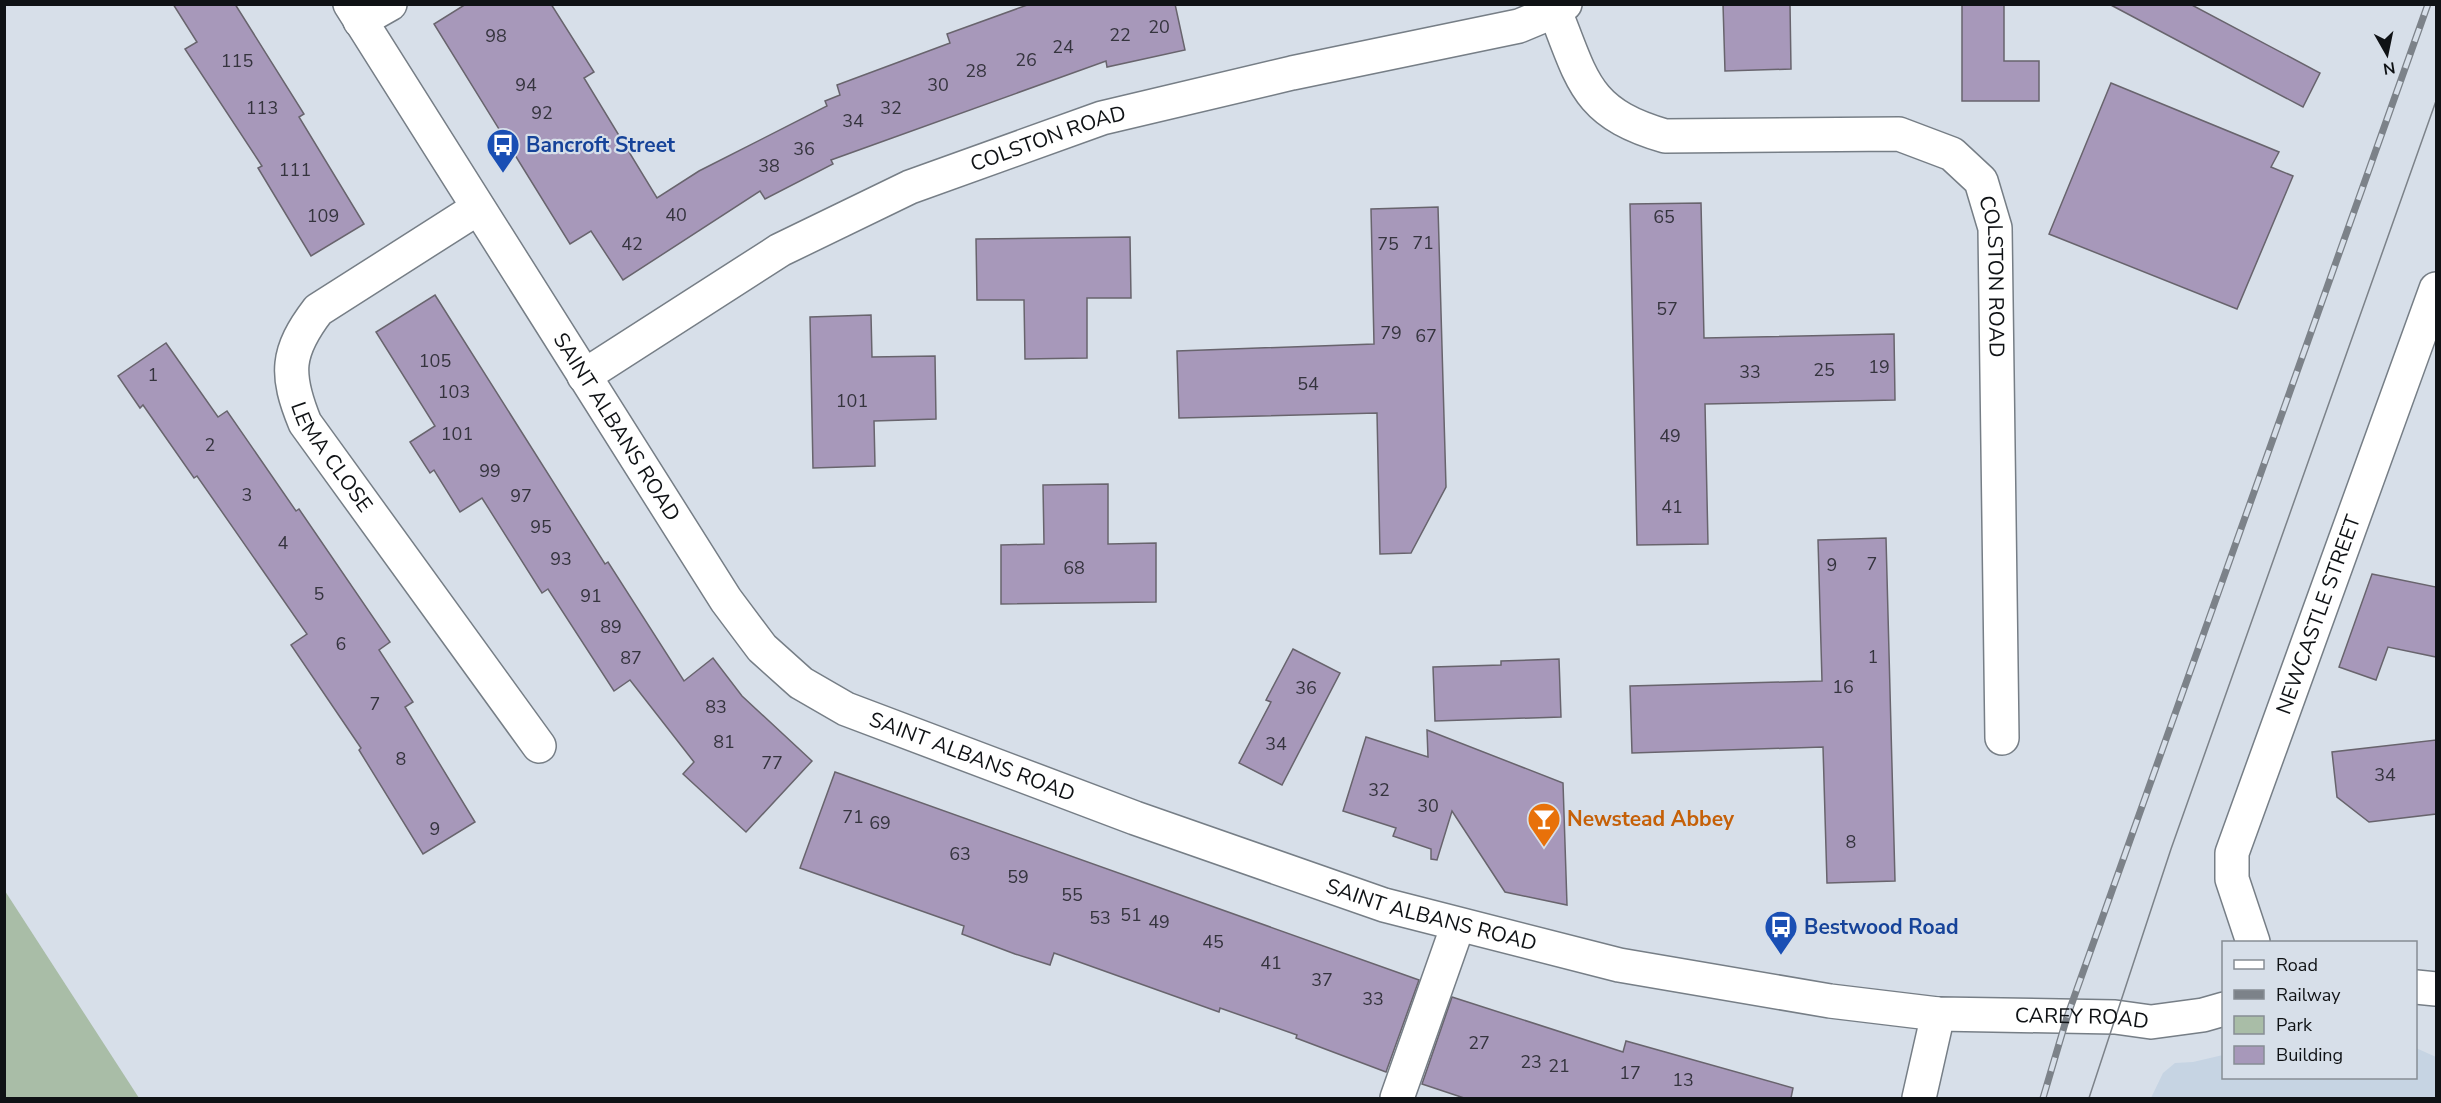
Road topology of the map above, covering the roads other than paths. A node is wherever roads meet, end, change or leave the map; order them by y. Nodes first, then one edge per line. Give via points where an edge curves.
1 (390, 4) edge
2 (1560, 8) edge
3 (355, 13) edge
4 (478, 208) junction
5 (2436, 289) edge
6 (584, 376) junction
7 (2002, 738) dead end
8 (539, 746) dead end
9 (1458, 925) junction
10 (2253, 941) edge
11 (2417, 987) edge
12 (2436, 989) edge
13 (2222, 1009) edge
14 (1938, 1014) junction
15 (1396, 1098) edge
16 (1919, 1098) edge

1 - 3 street
2 - 6 street, COLSTON ROAD via 1519,26 1292,73 1102,118 910,187 780,250
2 - 7 street, COLSTON ROAD via 1579,72 1600,105 1631,126 1665,136 1899,134 1952,154 1981,181 1995,228
3 - 4 street, SAINT ALBANS ROAD
4 - 6 street, SAINT ALBANS ROAD
4 - 8 street, LEMA CLOSE via 318,310 300,334 291,364 294,395 305,423
5 - 10 street, NEWCASTLE STREET via 2232,853 2232,879
6 - 9 street, SAINT ALBANS ROAD via 726,600 762,648 801,683 846,709 1135,818 1384,905
9 - 14 street, SAINT ALBANS ROAD via 1619,965 1830,1001
9 - 15 street
11 - 12 street
13 - 14 street, CAREY ROAD via 2151,1022 2115,1017
14 - 16 street

